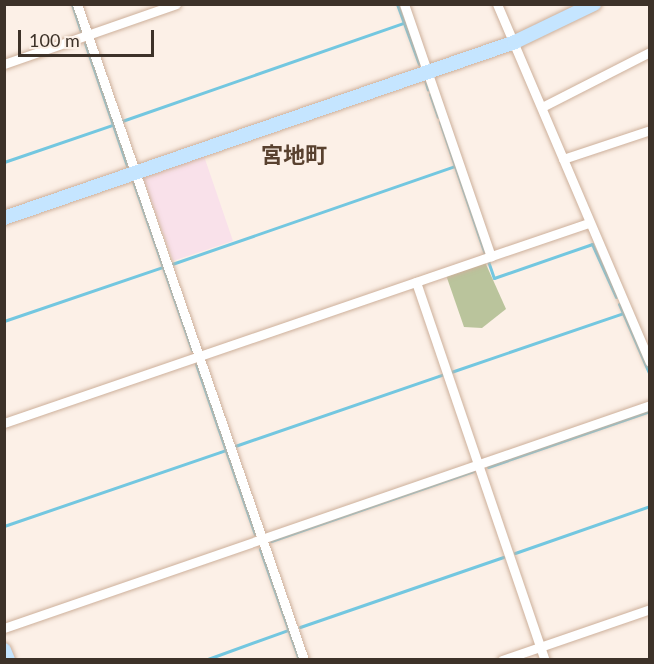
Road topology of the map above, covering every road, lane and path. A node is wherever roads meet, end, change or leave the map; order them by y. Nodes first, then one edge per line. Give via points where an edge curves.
1 (78, 4) edge
2 (176, 4) edge
3 (404, 4) edge
4 (497, 4) edge
5 (594, 4) edge
6 (88, 35) junction
7 (514, 42) junction
8 (650, 52) edge
9 (4, 64) edge
10 (427, 72) junction
11 (543, 107) junction
12 (650, 129) edge
13 (563, 159) junction
14 (135, 173) junction
15 (4, 218) edge
16 (588, 223) junction
17 (491, 256) junction
18 (416, 282) junction
19 (199, 356) junction
20 (650, 362) edge
21 (650, 405) edge
22 (4, 423) edge
23 (478, 465) junction
24 (262, 538) junction
25 (650, 609) edge
26 (4, 628) edge
27 (541, 646) junction
28 (4, 650) edge
29 (8, 660) edge
30 (304, 660) edge
31 (502, 660) edge
32 (545, 660) edge

1 - 6 street
2 - 6 street
3 - 10 street
4 - 7 street
5 - 7 street
6 - 9 street
6 - 14 street
7 - 10 street
7 - 11 street
8 - 11 street
10 - 14 street
10 - 17 street
11 - 13 street
12 - 13 street
13 - 16 street
14 - 15 street
14 - 19 street
16 - 17 street
16 - 20 street
17 - 18 street
18 - 19 street
18 - 23 street
19 - 22 street
19 - 24 street
21 - 23 street
23 - 24 street
23 - 27 street
24 - 26 street
24 - 30 street
25 - 27 street
27 - 31 street
27 - 32 street
28 - 29 street

